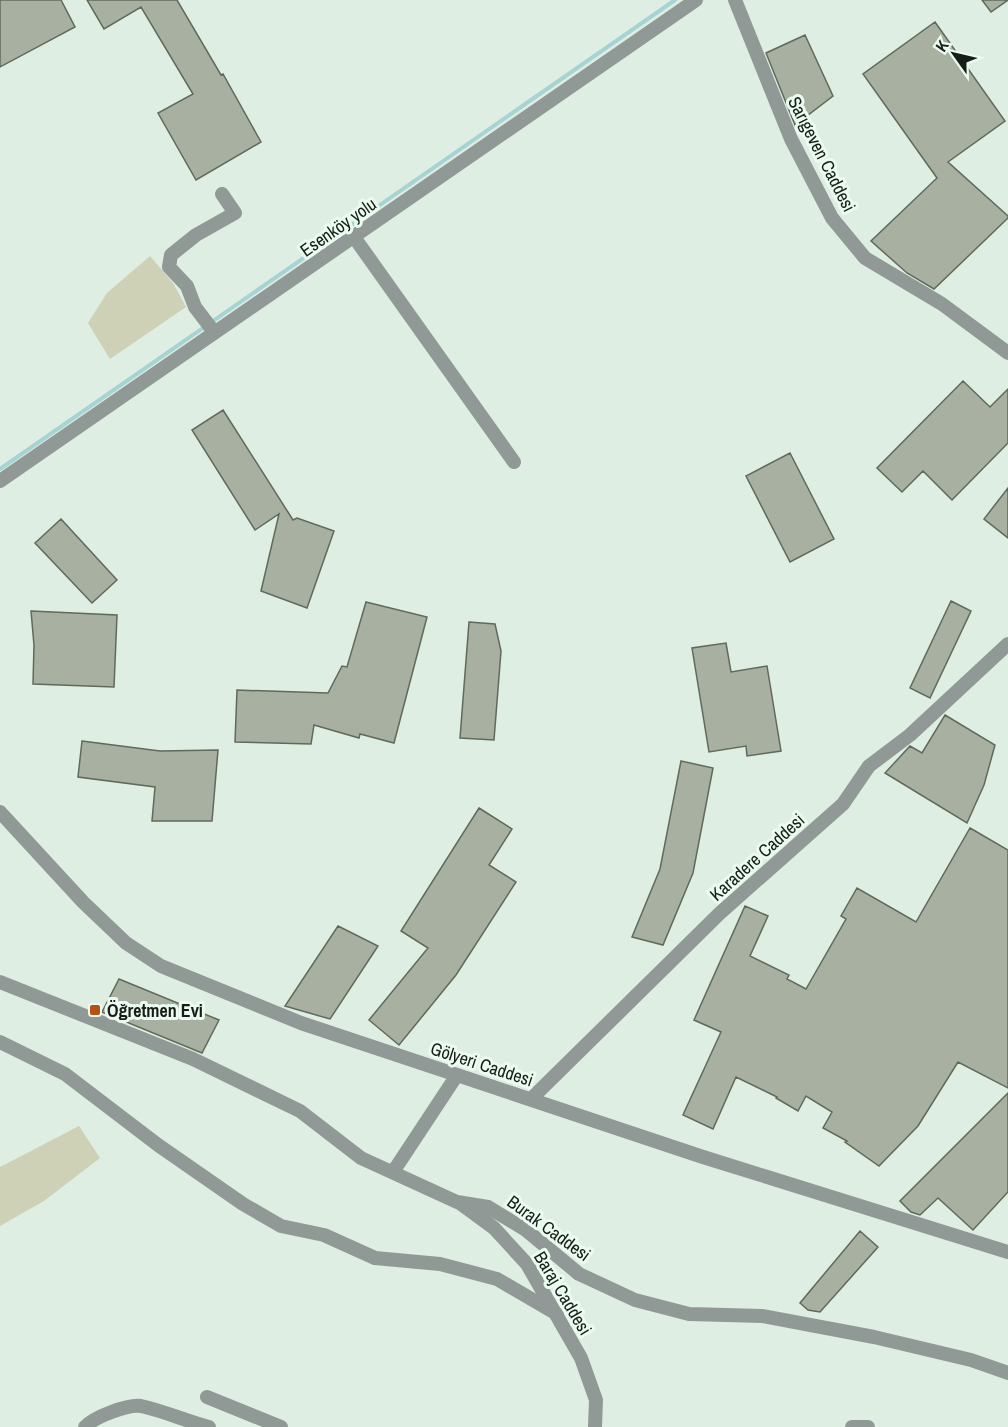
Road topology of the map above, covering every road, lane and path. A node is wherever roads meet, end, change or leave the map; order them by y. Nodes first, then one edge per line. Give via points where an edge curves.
1 (696, 0) edge
2 (735, 0) edge
3 (222, 194) dead end
4 (354, 237) junction
5 (210, 327) junction
6 (1008, 353) edge
7 (513, 462) dead end
8 (0, 481) edge
9 (1008, 644) edge
10 (0, 812) edge
11 (0, 982) edge
12 (0, 1042) edge
13 (458, 1075) junction
14 (531, 1099) junction
15 (393, 1172) junction
16 (457, 1202) junction
17 (1008, 1252) edge
18 (557, 1314) junction
19 (1008, 1373) edge
20 (207, 1397) dead end
21 (85, 1427) edge
22 (209, 1427) edge
23 (281, 1427) edge
24 (595, 1427) edge
25 (852, 1427) edge
26 (868, 1427) edge

1 - 4 street, Esenköy yolu
2 - 6 street, Sarıgeven Caddesi via 791,139 832,218 865,258 942,304
3 - 5 street via 235,213 196,235 171,255 169,267 187,286 195,307
4 - 5 street, Esenköy yolu via 280,289
4 - 7 street
5 - 8 street, Esenköy yolu
9 - 14 street, Karadere Caddesi via 910,735 869,766 843,804 720,913
10 - 13 street, Gölyeri Caddesi via 83,902 126,943 161,966 301,1023
11 - 15 street, Burak Caddesi via 193,1059 289,1105 361,1158
12 - 18 street via 65,1074 158,1145 281,1226 324,1235 375,1258 440,1264 497,1279
13 - 14 street, Gölyeri Caddesi
13 - 15 street
14 - 17 street, Gölyeri Caddesi
15 - 16 street, Burak Caddesi
16 - 18 street, Baraj Caddesi via 494,1228 527,1264
16 - 19 street, Burak Caddesi via 488,1207 526,1230 579,1274 635,1300 689,1314 762,1316 874,1337
18 - 24 street, Baraj Caddesi via 581,1358 596,1400
20 - 23 street
21 - 22 street via 104,1415 138,1406
25 - 26 street

